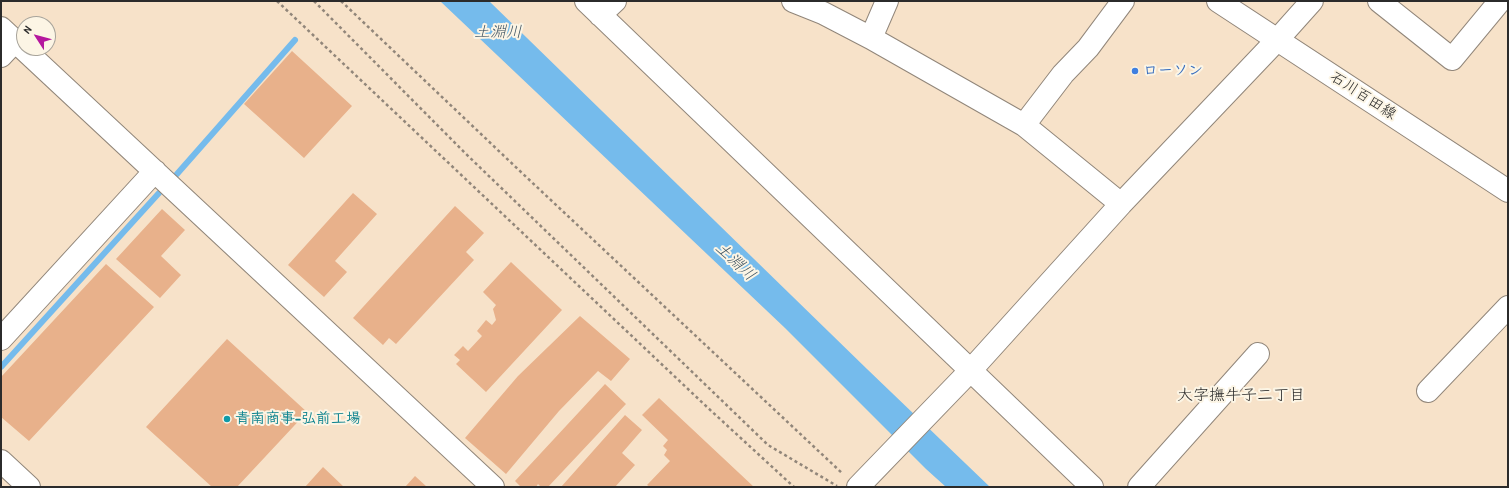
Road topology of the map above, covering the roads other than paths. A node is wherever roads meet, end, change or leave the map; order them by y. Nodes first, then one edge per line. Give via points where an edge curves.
1 (793, 1) edge
2 (887, 1) edge
3 (1123, 1) edge
4 (1218, 1) edge
5 (1312, 1) edge
6 (1379, 1) edge
7 (1500, 1) edge
8 (601, 6) edge
9 (871, 38) junction
10 (1278, 39) junction
11 (6, 41) edge
12 (1024, 125) junction
13 (155, 170) junction
14 (1508, 191) edge
15 (1121, 204) junction
16 (1508, 308) edge
17 (1, 339) edge
18 (1258, 354) dead end
19 (970, 371) junction
20 (1428, 391) dead end
21 (1, 461) edge
22 (851, 483) edge
23 (29, 487) edge
24 (493, 487) edge
25 (1092, 487) edge
26 (1139, 487) edge

1 - 9 street via 823,13
2 - 9 street
3 - 12 street
4 - 10 street, 石川百田線
5 - 10 street
6 - 7 street via 1452,59
8 - 19 street
9 - 12 street
10 - 14 street, 石川百田線
10 - 15 street
11 - 13 street
12 - 15 street
13 - 17 street
13 - 24 street
15 - 19 street
16 - 20 street
18 - 26 street
19 - 22 street
19 - 25 street
21 - 23 street

